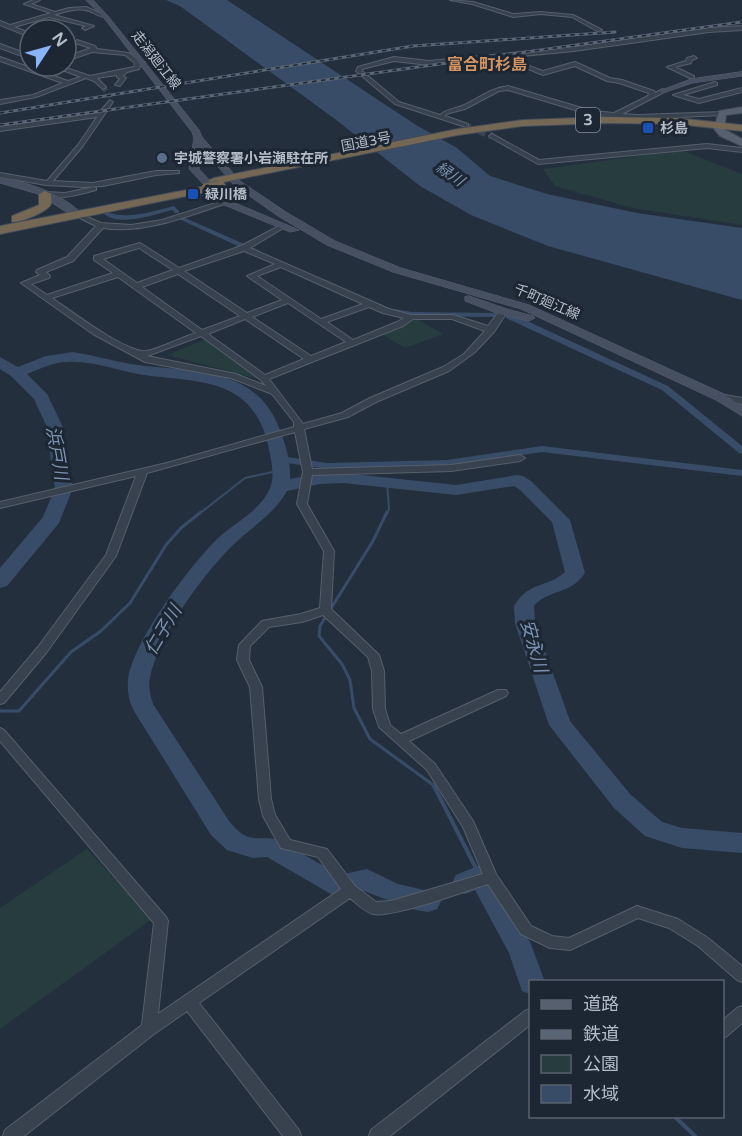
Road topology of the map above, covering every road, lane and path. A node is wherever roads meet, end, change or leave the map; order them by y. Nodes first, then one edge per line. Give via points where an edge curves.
1 (38, 0) edge
2 (89, 0) edge
3 (452, 0) edge
4 (67, 2) dead end
5 (79, 8) junction
6 (53, 12) junction
7 (46, 15) junction
8 (106, 17) junction
9 (0, 23) edge
10 (8, 26) junction
11 (85, 28) dead end
12 (742, 28) edge
13 (0, 29) edge
14 (18, 30) edge
15 (599, 30) dead end
16 (78, 42) edge
17 (0, 46) edge
18 (92, 50) junction
19 (17, 52) joint
20 (78, 55) edge
21 (694, 58) dead end
22 (0, 59) edge
23 (140, 62) junction
24 (529, 68) dead end
25 (125, 71) junction
26 (742, 74) edge
27 (78, 75) edge
28 (87, 78) junction
29 (692, 78) dead end
30 (704, 78) junction
31 (68, 83) junction
32 (715, 84) junction
33 (118, 85) dead end
34 (103, 87) tunnel mouth
35 (742, 90) edge
36 (663, 92) joint
37 (733, 92) junction
38 (651, 97) junction
39 (0, 102) edge
40 (110, 102) dead end
41 (742, 110) edge
42 (722, 113) junction
43 (100, 115) junction
44 (441, 117) junction
45 (612, 117) junction
46 (719, 127) junction
47 (0, 129) edge
48 (742, 130) edge
49 (464, 131) junction
50 (492, 135) tunnel mouth
51 (198, 138) junction
52 (742, 143) edge
53 (742, 150) edge
54 (194, 169) junction
55 (177, 172) junction
56 (0, 179) edge
57 (237, 179) junction
58 (50, 181) junction
59 (45, 195) junction
60 (225, 202) junction
61 (75, 213) junction
62 (0, 224) edge
63 (101, 225) junction
64 (283, 226) junction
65 (0, 230) edge
66 (332, 243) junction
67 (244, 248) junction
68 (280, 265) junction
69 (397, 270) junction
70 (179, 271) junction
71 (119, 274) junction
72 (136, 286) junction
73 (46, 298) junction
74 (286, 301) junction
75 (369, 304) junction
76 (504, 312) junction
77 (246, 316) junction
78 (411, 317) junction
79 (320, 322) junction
80 (491, 330) junction
81 (200, 333) junction
82 (596, 340) junction
83 (353, 343) junction
84 (131, 350) junction
85 (311, 360) junction
86 (264, 378) junction
87 (273, 392) junction
88 (720, 397) junction
89 (742, 401) edge
90 (742, 411) edge
91 (300, 427) junction
92 (520, 458) dead end
93 (143, 471) junction
94 (308, 472) junction
95 (0, 506) edge
96 (325, 610) junction
97 (502, 693) dead end
98 (0, 700) edge
99 (0, 733) edge
100 (400, 740) junction
101 (491, 877) junction
102 (350, 890) junction
103 (742, 975) edge
104 (189, 1002) junction
105 (742, 1013) edge
106 (529, 1018) edge
107 (149, 1029) junction
108 (724, 1030) edge
109 (11, 1136) edge
110 (293, 1136) edge
111 (377, 1136) edge

1 - 6 street via 26,4
2 - 8 main road, 走潟廻江線
3 - 15 street via 513,16 573,16
4 - 5 street
5 - 6 street
5 - 8 street
6 - 7 street
7 - 10 street
7 - 11 street via 91,26
8 - 23 main road, 走潟廻江線
9 - 10 street
10 - 13 street
10 - 14 street
12 - 44 street via 429,63 394,59 360,68 397,103
16 - 18 street via 93,47
17 - 19 street
18 - 20 street
18 - 23 street via 127,54
19 - 22 street
21 - 29 street via 670,67
22 - 31 street
23 - 25 street via 137,68
23 - 51 main road, 走潟廻江線
24 - 38 street via 543,73 575,63 609,80 652,92
25 - 28 street
25 - 33 street via 119,76 123,78
26 - 30 main road
27 - 28 street
28 - 31 street
28 - 34 street
30 - 32 street
30 - 36 main road
31 - 39 street via 34,96
32 - 37 street
32 - 37 street via 676,96 699,101
35 - 37 street
36 - 38 street
38 - 45 street
40 - 43 street
41 - 42 main road
42 - 45 street
42 - 46 main road
43 - 47 street
43 - 58 street
44 - 45 street via 507,88
44 - 49 street
45 - 46 highway, 国道3号 / 3
45 - 49 highway, 国道3号 / 3
46 - 48 highway, 国道3号 / 3
46 - 49 highway, 国道3号 / 3 via 581,123
46 - 52 main road via 723,134
49 - 57 highway, 国道3号 / 3
50 - 53 street via 538,162 707,146
51 - 54 main road
51 - 57 main road, 走潟廻江線
54 - 55 street
54 - 60 main road
55 - 58 street via 92,185
55 - 59 street via 65,195
56 - 58 street
56 - 59 main road
57 - 61 highway, 国道3号 / 3
57 - 66 main road, 千町廻江線 via 282,214
59 - 61 main road
59 - 62 highway via 45,204 39,210
60 - 63 street via 144,224
60 - 64 main road, 千町廻江線
61 - 62 highway, 国道3号 / 3
61 - 63 street
61 - 65 highway, 国道3号 / 3
63 - 73 street via 70,259 40,272 46,276 25,283
64 - 66 main road, 千町廻江線
64 - 67 street
66 - 69 main road, 千町廻江線
67 - 68 street
67 - 70 street
68 - 74 street via 251,276
68 - 75 street
69 - 76 main road
69 - 82 main road, 千町廻江線 via 525,307
70 - 71 street via 140,245 97,258
70 - 72 street
70 - 77 street
71 - 72 street
71 - 73 street
72 - 81 street
73 - 84 street
74 - 77 street
74 - 79 street
75 - 78 street
75 - 79 street
76 - 80 street
76 - 82 main road
77 - 81 street
77 - 85 street
78 - 80 street via 453,317
78 - 83 street
79 - 83 street
80 - 91 street via 476,347 440,372 363,404 345,416
81 - 84 street via 146,354
81 - 86 street
82 - 88 main road, 千町廻江線
83 - 85 street
84 - 87 street via 148,360 233,376
85 - 86 street
86 - 87 street
87 - 91 street
88 - 89 street
88 - 90 main road, 千町廻江線
91 - 93 street
91 - 94 street
92 - 94 street via 451,468
93 - 95 street
93 - 98 street via 111,556
94 - 96 street via 302,504 329,551
96 - 100 street via 373,655 378,671 379,709 385,727
96 - 102 street via 266,624 245,645 243,660 256,687 269,816 286,844 322,853
97 - 100 street
99 - 107 street via 161,921
100 - 101 street via 431,767 468,825
101 - 102 street via 391,907 374,908
101 - 103 street via 526,930 550,942 570,944 637,912 673,923
102 - 104 street
104 - 107 street
104 - 110 street
105 - 108 street
106 - 111 street
107 - 109 street

